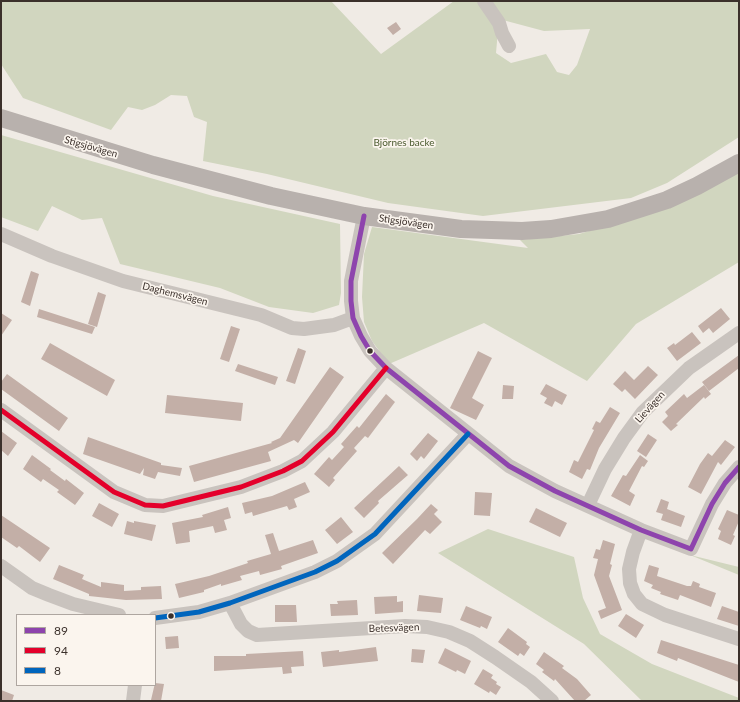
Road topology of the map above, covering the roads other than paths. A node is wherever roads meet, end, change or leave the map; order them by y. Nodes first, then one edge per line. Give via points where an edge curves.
1 (484, 1) edge
2 (509, 46) dead end
3 (1, 118) edge
4 (739, 163) edge
5 (364, 216) junction
6 (1, 234) edge
7 (353, 318) junction
8 (739, 332) edge
9 (386, 368) junction
10 (1, 410) edge
11 (468, 434) junction
12 (739, 466) edge
13 (588, 505) junction
14 (641, 530) junction
15 (1, 566) edge
16 (230, 603) junction
17 (116, 614) edge
18 (156, 618) edge
19 (739, 639) edge
20 (135, 686) edge
21 (132, 701) edge
22 (552, 701) edge

1 - 2 street via 499,23
3 - 5 main road, Stigsjövägen via 153,165 271,196
4 - 5 main road, Stigsjövägen via 667,200 630,213 580,225 499,231 422,225
5 - 7 street via 351,282
6 - 7 street, Daghemsvägen via 52,256 123,281 261,315 292,328 334,325
7 - 9 street via 370,351
8 - 13 street, Lievägen via 689,368 643,412 605,469
9 - 10 street via 333,432 302,461 283,472 241,487 162,506 145,505 114,492
9 - 11 street
11 - 13 street via 509,466 555,491
11 - 16 street via 395,514 357,548 315,572
12 - 14 street via 712,504 691,549
13 - 14 street
14 - 19 street via 633,552 630,583 642,604 665,615
15 - 17 street via 32,588 49,596
16 - 18 street via 199,612
16 - 22 street, Betesvägen via 241,624 257,635 405,626 449,632 470,641 495,657 531,682
20 - 21 street

